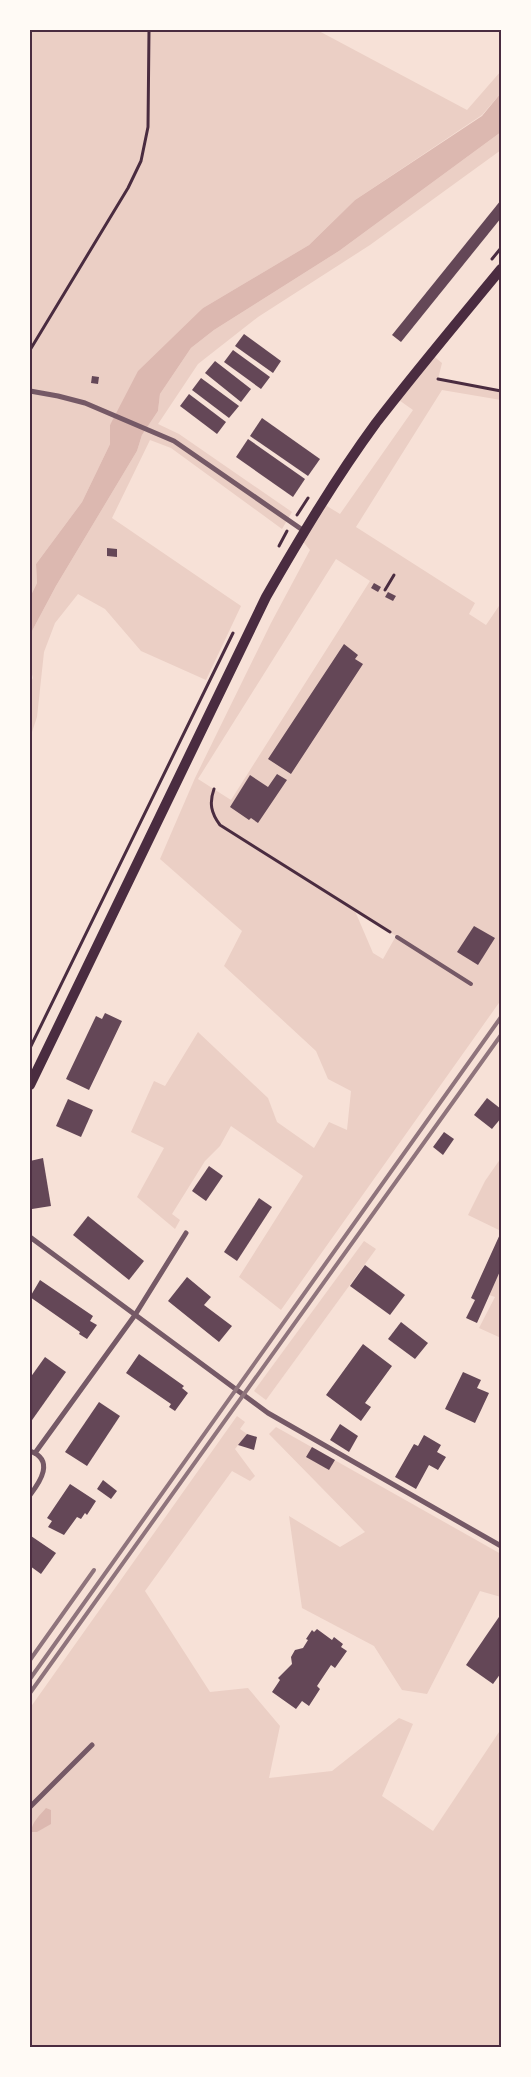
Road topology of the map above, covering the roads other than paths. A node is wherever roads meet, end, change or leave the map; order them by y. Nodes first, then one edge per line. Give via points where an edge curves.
1 (501, 270) edge
2 (30, 391) edge
3 (304, 531) junction
4 (397, 936) road end
5 (471, 984) dead end
6 (30, 1085) edge
7 (186, 1233) dead end
8 (30, 1238) edge
9 (135, 1315) junction
10 (33, 1452) edge
11 (30, 1495) edge
12 (501, 1546) edge
13 (92, 1745) dead end
14 (30, 1807) edge

1 - 3 main road via 375,425
2 - 3 street via 85,403 174,441
3 - 6 main road via 266,597
4 - 5 lane
7 - 9 street
8 - 9 street
9 - 10 street
9 - 12 street via 268,1413
10 - 11 street via 42,1460 44,1470
13 - 14 street

